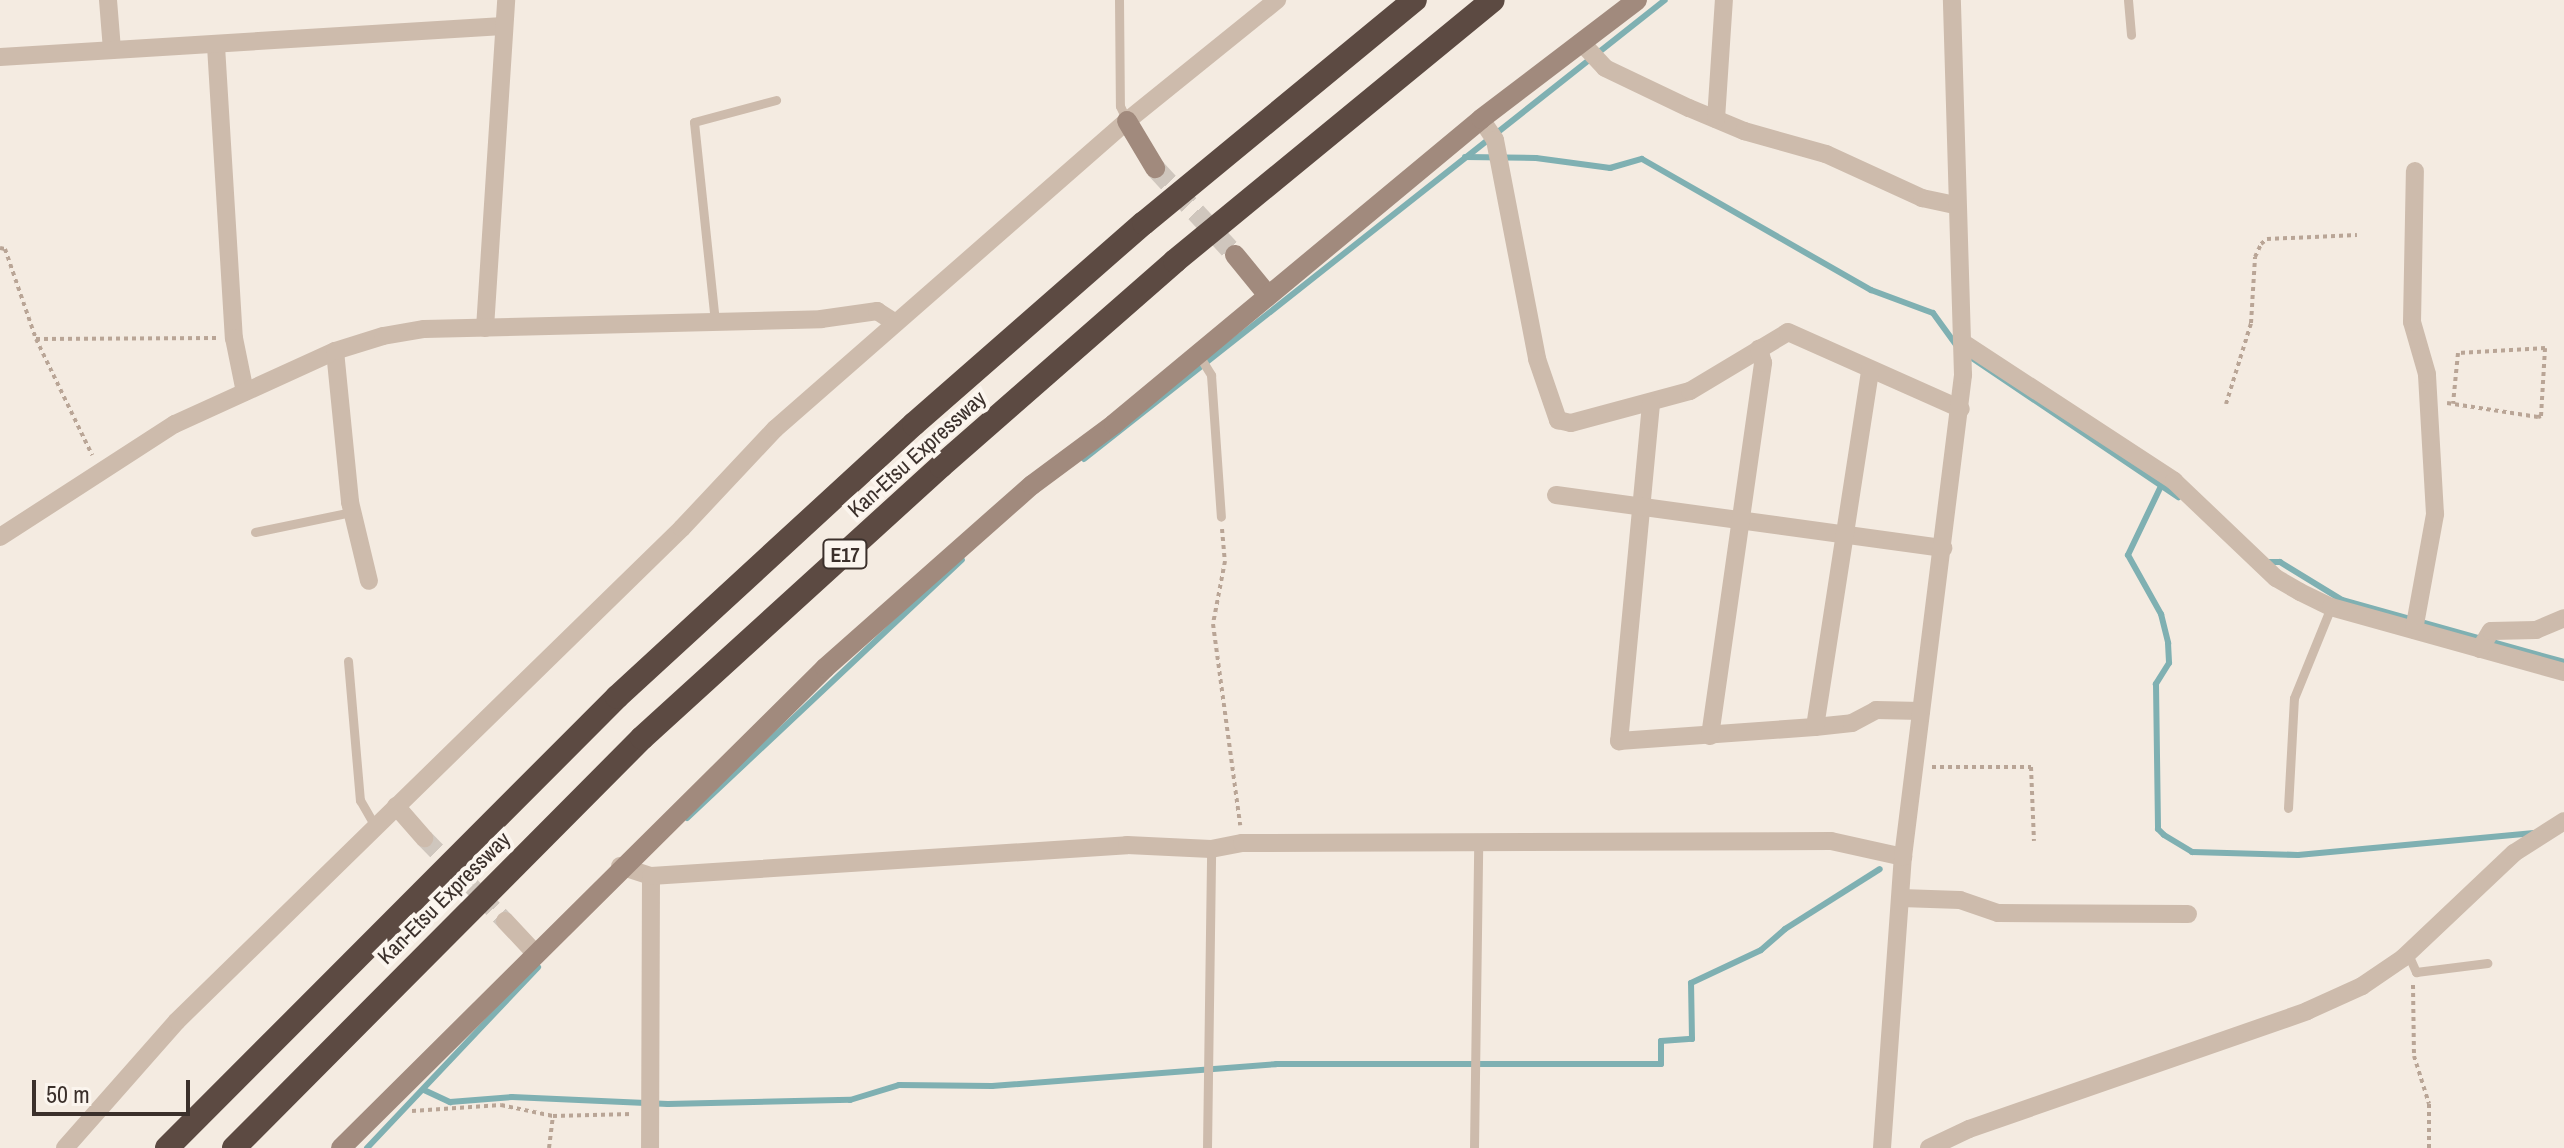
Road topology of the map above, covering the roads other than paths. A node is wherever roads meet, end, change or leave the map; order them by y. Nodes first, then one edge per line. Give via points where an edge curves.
1 (108, 0) edge
2 (506, 0) edge
3 (1119, 0) edge
4 (1277, 0) edge
5 (1415, 0) edge
6 (1493, 0) edge
7 (1637, 0) edge
8 (1724, 0) edge
9 (1952, 0) edge
10 (2128, 0) edge
11 (503, 26) junction
12 (2131, 35) dead end
13 (1581, 42) junction
14 (216, 46) junction
15 (112, 50) junction
16 (0, 57) edge
17 (776, 100) dead end
18 (1481, 119) junction
19 (1716, 119) junction
20 (1127, 121) junction
21 (1155, 168) tunnel mouth
22 (2415, 171) dead end
23 (1954, 205) junction
24 (1235, 255) tunnel mouth
25 (1266, 293) junction
26 (715, 322) junction
27 (894, 322) junction
28 (485, 328) junction
29 (1965, 344) junction
30 (1759, 349) junction
31 (335, 351) junction
32 (1198, 354) junction
33 (1870, 371) junction
34 (245, 392) junction
35 (1651, 404) junction
36 (1961, 409) junction
37 (1556, 495) dead end
38 (1638, 505) junction
39 (352, 512) junction
40 (1221, 517) road end
41 (1739, 520) junction
42 (255, 532) dead end
43 (1843, 536) junction
44 (0, 537) edge
45 (1943, 548) junction
46 (369, 581) dead end
47 (2331, 607) junction
48 (2564, 618) edge
49 (2414, 630) junction
50 (2481, 642) junction
51 (348, 661) dead end
52 (2564, 672) edge
53 (1921, 711) junction
54 (1815, 727) junction
55 (1710, 736) junction
56 (396, 806) junction
57 (2288, 808) dead end
58 (2564, 821) edge
59 (375, 826) junction
60 (424, 838) tunnel mouth
61 (1478, 845) junction
62 (1211, 849) junction
63 (1903, 857) junction
64 (620, 866) junction
65 (651, 876) junction
66 (1901, 898) junction
67 (2188, 914) dead end
68 (505, 921) tunnel mouth
69 (535, 953) junction
70 (2411, 961) junction
71 (2487, 963) dead end
72 (65, 1148) edge
73 (167, 1148) edge
74 (234, 1148) edge
75 (341, 1148) edge
76 (650, 1148) edge
77 (1207, 1148) edge
78 (1474, 1148) edge
79 (1882, 1148) edge
80 (1929, 1148) edge

1 - 15 street
2 - 11 street
3 - 20 lane via 1120,106
4 - 20 street
5 - 73 highway, Kan-Etsu Expressway / E17 via 1144,223 902,435 617,697
6 - 74 highway, Kan-Etsu Expressway / E17 via 1175,261 872,528 642,738
7 - 13 street
8 - 19 street
9 - 23 street
10 - 12 lane
11 - 14 street
11 - 28 street
13 - 18 street
13 - 19 street via 1605,68
14 - 15 street
14 - 34 street via 234,338
15 - 16 street
17 - 26 lane via 694,122
18 - 25 street
18 - 35 street via 1495,140 1537,359 1554,416 1571,423
19 - 23 street via 1826,154 1922,198
20 - 21 street
20 - 27 street
22 - 49 street via 2412,322 2427,374 2435,514
23 - 29 street
24 - 25 street
25 - 32 street
26 - 27 street via 877,311
26 - 28 street
27 - 56 street via 775,429 682,528
28 - 31 street via 411,331
29 - 36 street
29 - 47 street via 2174,481 2276,578
30 - 33 street via 1776,336 1793,333
30 - 35 street via 1708,383
30 - 41 street via 1763,363
31 - 34 street
31 - 39 street
32 - 40 lane via 1211,375
32 - 64 street via 1032,485 825,668
33 - 36 street
33 - 43 street
34 - 44 street via 175,424
35 - 38 street
36 - 45 street
37 - 38 street
38 - 41 street
38 - 55 street via 1616,737 1629,744
39 - 42 lane
39 - 46 street
41 - 43 street
41 - 55 street
43 - 45 street
43 - 54 street
45 - 53 street
47 - 49 street
47 - 57 lane via 2294,698
48 - 50 street
49 - 50 street
50 - 52 street
51 - 59 lane via 360,800
53 - 54 street via 1876,710 1852,723
53 - 63 street
54 - 55 street
56 - 59 street
56 - 60 street
58 - 70 street via 2540,834
59 - 72 street via 177,1021
61 - 62 street via 1242,843
61 - 63 street via 1831,841
61 - 78 lane
62 - 65 street via 1127,845
62 - 77 lane
63 - 66 street
64 - 65 street
64 - 69 street
65 - 76 street
66 - 67 street via 1960,900 1998,913
66 - 79 street
68 - 69 street
69 - 75 street
70 - 71 lane
70 - 80 street via 2330,1002 1961,1132

